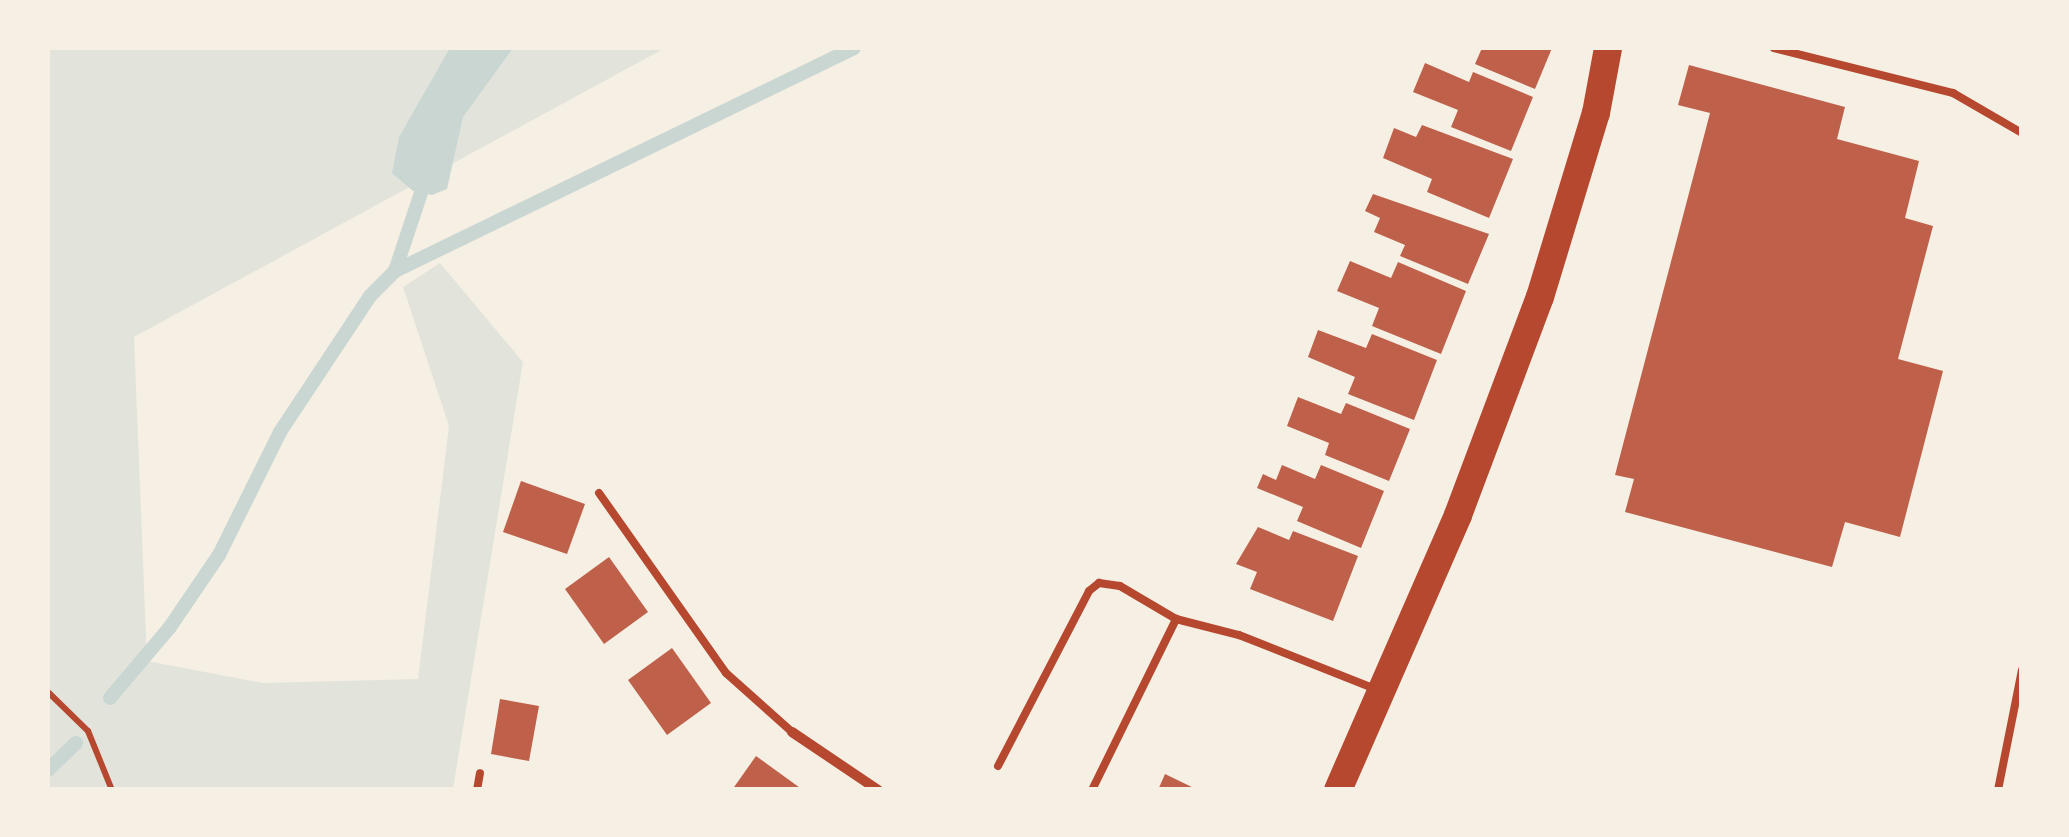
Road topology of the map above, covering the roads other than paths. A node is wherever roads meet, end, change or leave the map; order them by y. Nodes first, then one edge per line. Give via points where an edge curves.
1 (1608, 48) edge
2 (1774, 48) edge
3 (2022, 134) edge
4 (598, 492) dead end
5 (1176, 618) junction
6 (2022, 670) edge
7 (1378, 690) junction
8 (792, 732) joint
9 (998, 766) dead end
10 (480, 773) dead end
11 (477, 790) edge
12 (878, 790) edge
13 (1092, 790) edge
14 (1338, 790) edge
15 (1998, 790) edge

1 - 7 highway via 1596,112 1540,297 1458,515
2 - 3 lane via 1953,94
4 - 8 lane via 726,674
5 - 7 lane via 1240,635
5 - 9 lane via 1120,586 1099,582
5 - 13 lane
6 - 15 lane
7 - 14 highway
8 - 12 street
10 - 11 lane

